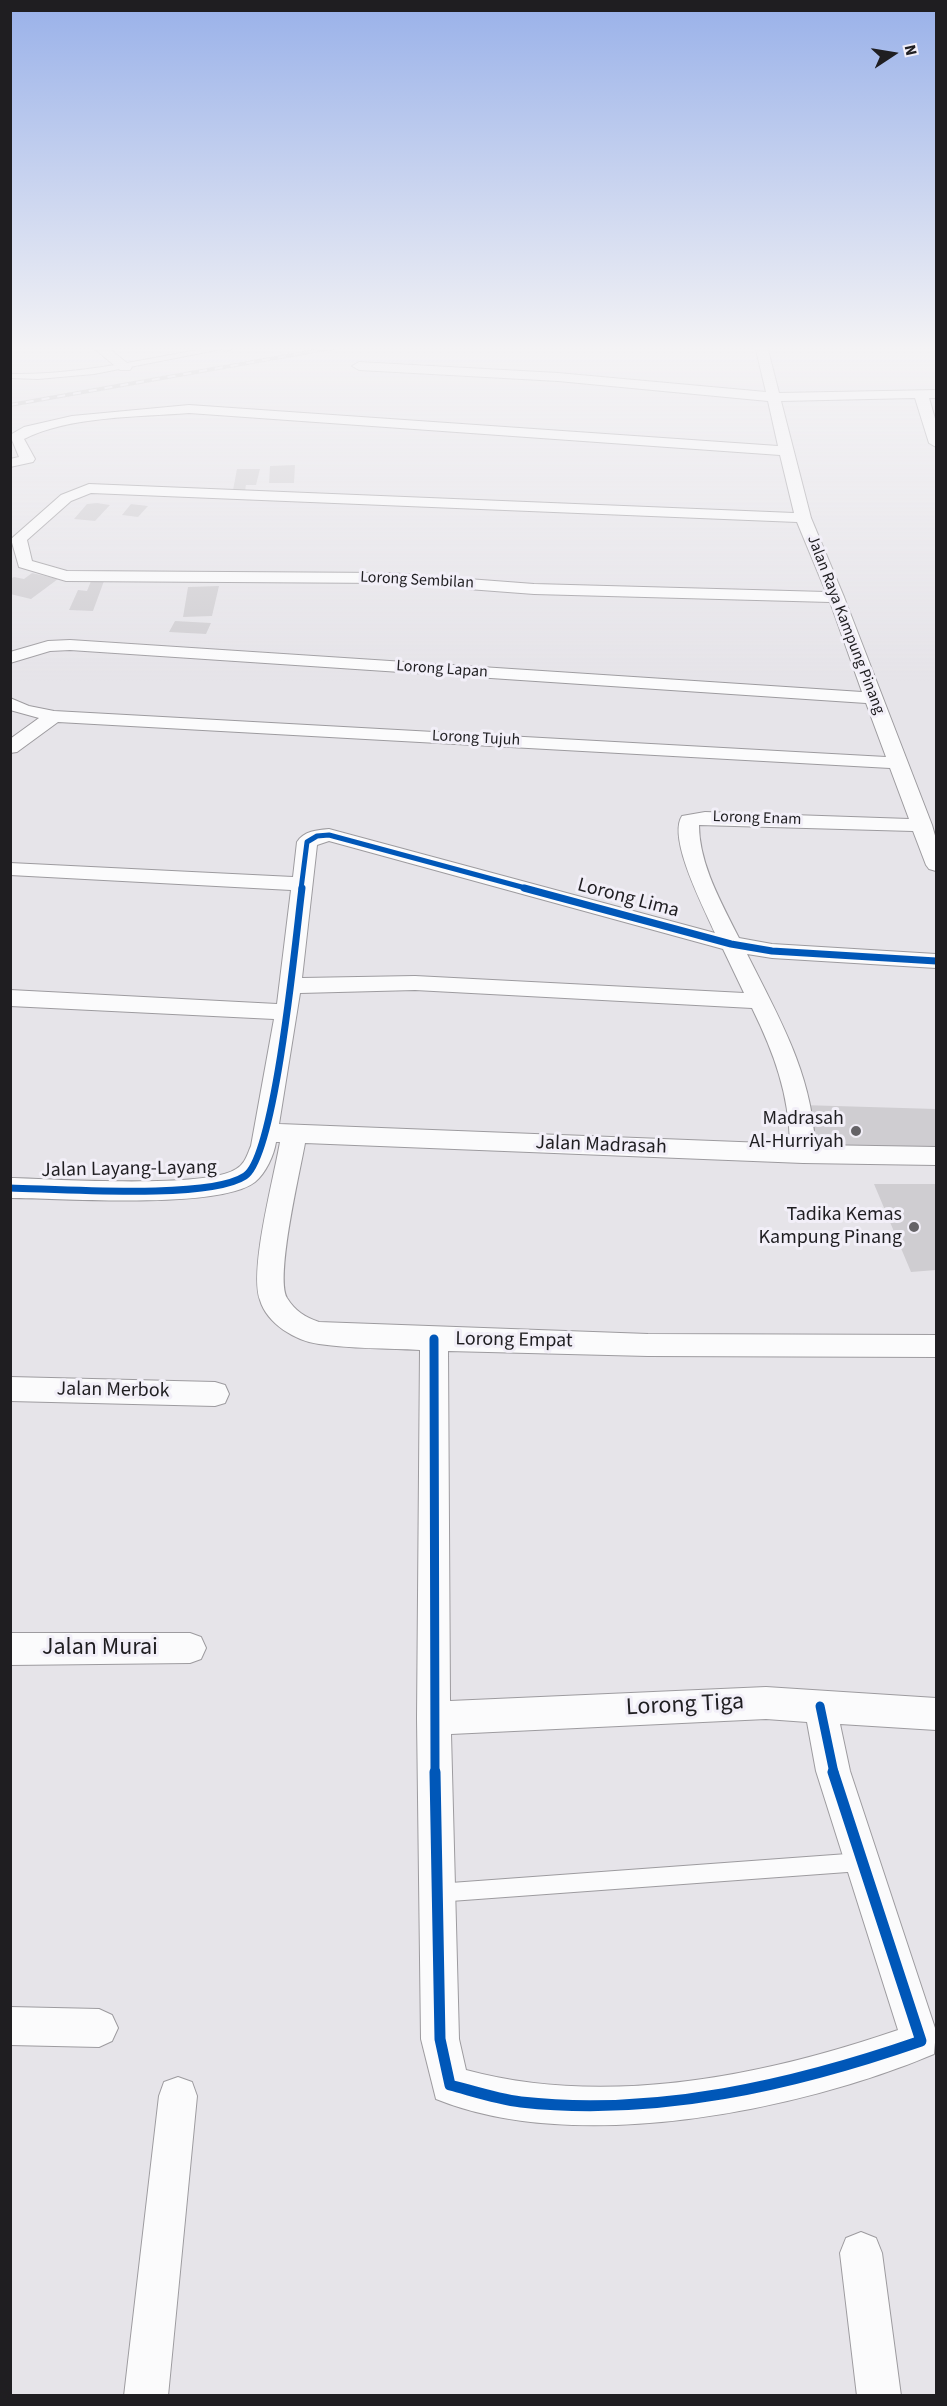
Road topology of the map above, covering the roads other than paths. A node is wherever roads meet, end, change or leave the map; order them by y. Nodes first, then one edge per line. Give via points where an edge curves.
1 (28, 458) edge
2 (787, 458) edge
3 (10, 463) edge
4 (803, 518) junction
5 (15, 536) edge
6 (836, 597) junction
7 (10, 658) edge
8 (874, 698) junction
9 (10, 703) edge
10 (54, 716) junction
11 (10, 748) edge
12 (899, 763) junction
13 (922, 825) junction
14 (936, 865) edge
15 (10, 869) edge
16 (300, 884) junction
17 (731, 944) junction
18 (936, 961) edge
19 (291, 986) junction
20 (10, 998) edge
21 (761, 1001) junction
22 (287, 1012) junction
23 (265, 1132) junction
24 (294, 1134) junction
25 (803, 1154) junction
26 (936, 1156) edge
27 (10, 1188) edge
28 (434, 1339) junction
29 (936, 1346) edge
30 (10, 1389) edge
31 (215, 1394) dead end
32 (190, 1648) dead end
33 (10, 1649) edge
34 (820, 1706) junction
35 (936, 1713) edge
36 (434, 1718) junction
37 (863, 1862) junction
38 (437, 1893) junction
39 (10, 2026) edge
40 (99, 2028) dead end
41 (178, 2096) dead end
42 (861, 2253) dead end
43 (146, 2396) edge
44 (879, 2396) edge

1 - 3 street
2 - 4 street, Jalan Raya Kampung Pinang
4 - 5 street via 89,488 66,498
4 - 6 street, Jalan Raya Kampung Pinang
5 - 6 street, Lorong Sembilan via 26,564 66,576 389,578 534,589
6 - 8 street, Jalan Raya Kampung Pinang
7 - 8 street, Lorong Lapan via 48,646 70,645
8 - 12 street, Jalan Raya Kampung Pinang
9 - 10 street, Lorong Tujuh
10 - 11 street
10 - 12 street, Lorong Tujuh
12 - 13 street, Jalan Raya Kampung Pinang
13 - 14 street, Jalan Raya Kampung Pinang
13 - 17 street, Lorong Enam via 689,820 686,830 693,857
15 - 16 street
16 - 17 street, Lorong Lima via 307,842 329,835
16 - 19 street
17 - 18 street, Lorong Lima via 772,951
17 - 21 street
19 - 21 street via 415,983
19 - 22 street
20 - 22 street
21 - 25 street via 786,1055 802,1105
22 - 23 street
23 - 24 street, Jalan Madrasah
23 - 27 street, Jalan Layang-Layang via 257,1162 246,1176 226,1185 192,1189
24 - 25 street, Jalan Madrasah
24 - 28 street, Lorong Empat via 269,1274 273,1300 292,1323 318,1333
25 - 26 street, Jalan Madrasah
28 - 29 street, Lorong Empat via 648,1345
28 - 36 street
30 - 31 street, Jalan Merbok
32 - 33 street, Jalan Murai
34 - 35 street, Lorong Tiga
34 - 36 street, Lorong Tiga via 766,1703
34 - 37 street via 833,1771
36 - 38 street
37 - 38 lane
37 - 38 street via 921,2041 865,2062 726,2093 612,2104 521,2102 450,2085 440,2039
39 - 40 street
41 - 43 street
42 - 44 street

